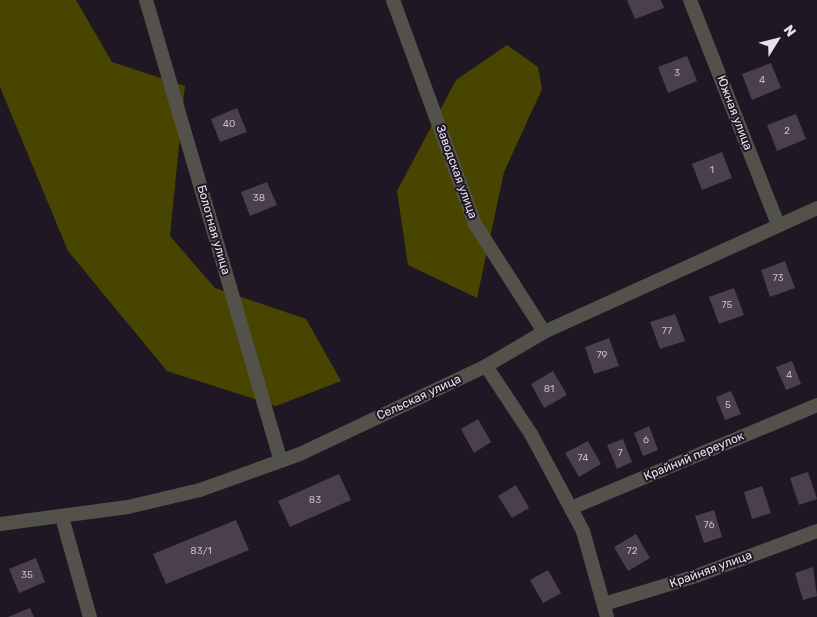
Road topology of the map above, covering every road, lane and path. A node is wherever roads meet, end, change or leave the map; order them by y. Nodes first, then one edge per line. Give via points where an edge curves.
1 (146, 0) edge
2 (393, 0) edge
3 (690, 0) edge
4 (817, 208) edge
5 (778, 225) junction
6 (544, 332) junction
7 (486, 366) junction
8 (817, 405) edge
9 (281, 461) junction
10 (571, 508) junction
11 (62, 517) junction
12 (0, 524) edge
13 (817, 531) edge
14 (606, 610) edge
15 (90, 617) edge

1 - 9 street, Болотная улица
2 - 6 street, Заводская улица via 475,224
3 - 5 street, Южная улица
4 - 5 street, Сельская улица
5 - 6 street, Сельская улица
6 - 7 street, Сельская улица
7 - 9 street, Сельская улица
7 - 10 street via 531,434
8 - 10 street, Крайний переулок
9 - 11 street, Сельская улица via 200,490 128,507
10 - 14 street via 583,531
11 - 12 street, Сельская улица
11 - 15 street
13 - 14 street, Крайняя улица

